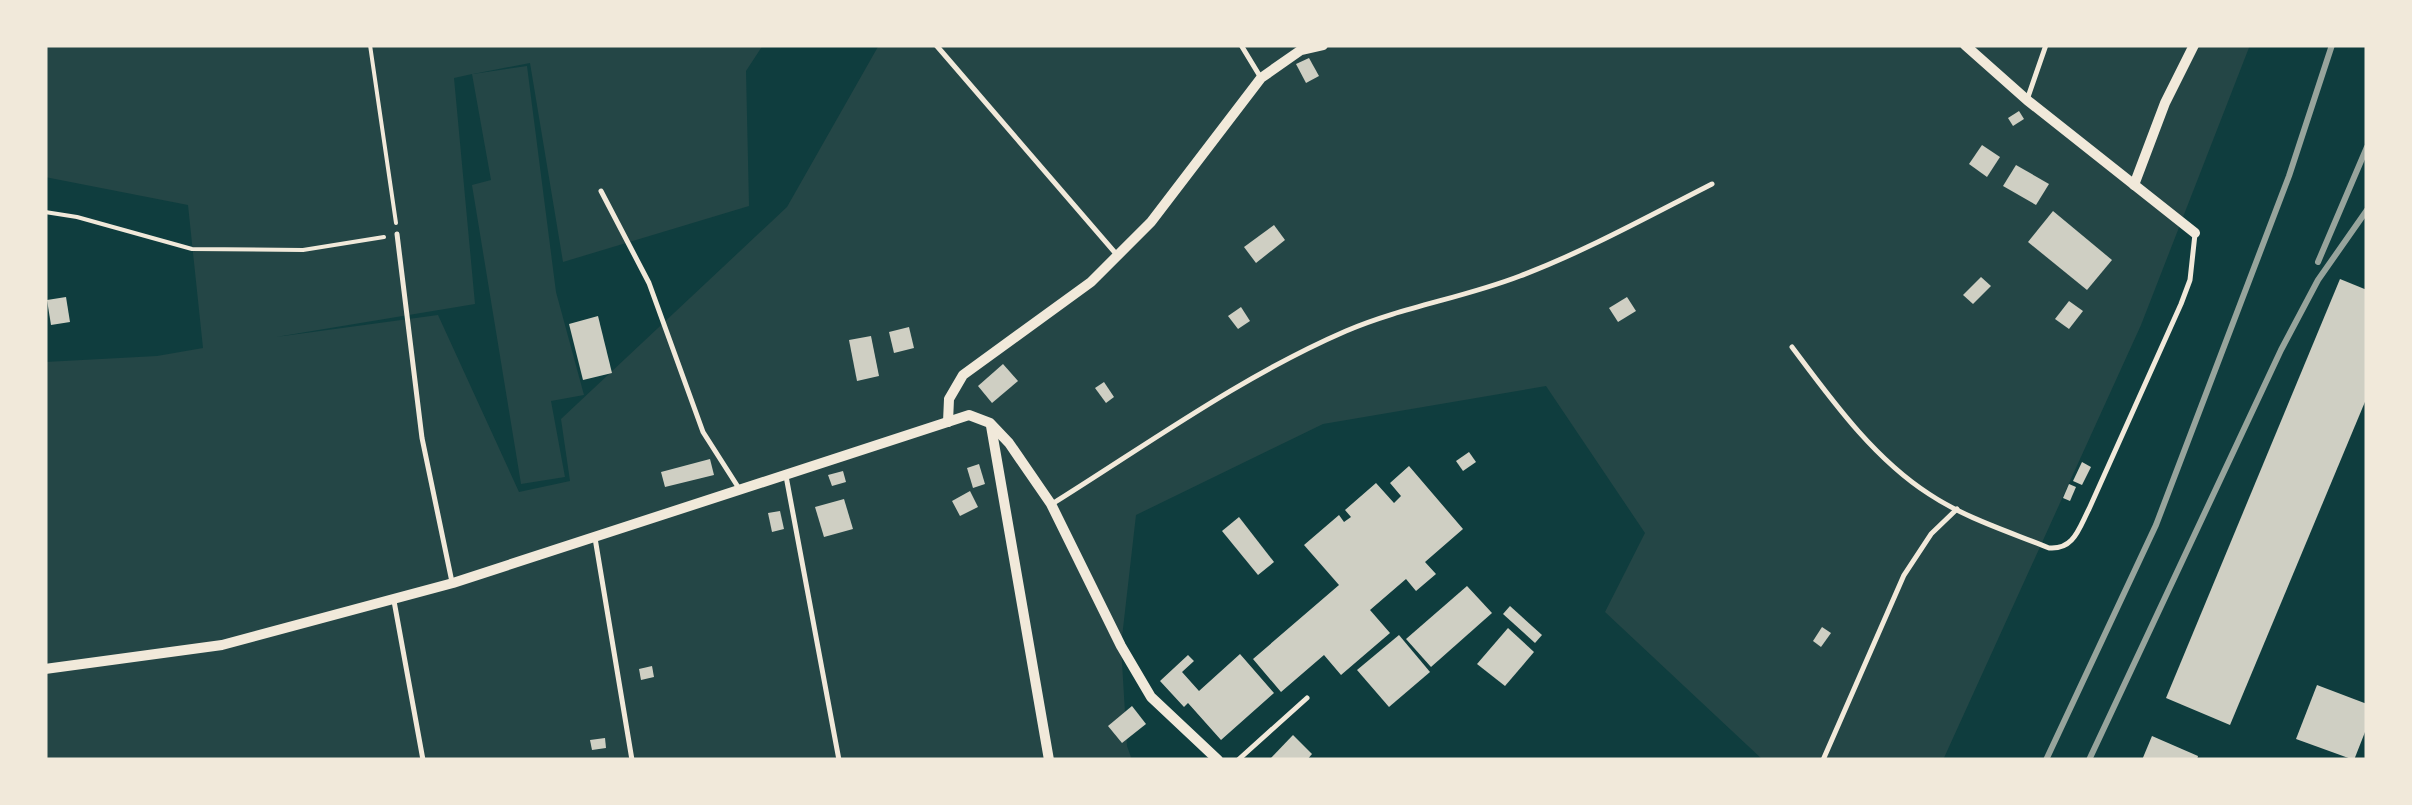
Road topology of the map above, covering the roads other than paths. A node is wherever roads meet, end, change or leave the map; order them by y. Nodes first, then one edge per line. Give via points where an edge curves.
1 (936, 45) edge
2 (1241, 45) edge
3 (1323, 45) edge
4 (1964, 45) edge
5 (2046, 45) edge
6 (2194, 45) edge
7 (1261, 78) junction
8 (2027, 100) junction
9 (1712, 184) dead end
10 (2134, 184) junction
11 (602, 191) dead end
12 (2195, 233) joint
13 (397, 234) road end
14 (1118, 257) junction
15 (1792, 347) dead end
16 (948, 422) junction
17 (990, 423) junction
18 (786, 476) junction
19 (741, 491) junction
20 (1051, 504) junction
21 (1957, 509) junction
22 (595, 538) junction
23 (453, 584) junction
24 (394, 600) junction
25 (45, 669) edge
26 (1307, 698) dead end
27 (423, 760) edge
28 (632, 760) edge
29 (839, 760) edge
30 (1049, 760) edge
31 (1218, 760) edge
32 (1238, 760) edge
33 (1823, 760) edge

1 - 14 lane
2 - 7 lane
3 - 7 street via 1301,50
4 - 8 street
5 - 8 lane
6 - 10 street
7 - 14 street
8 - 10 street
9 - 20 lane via 1522,275 1378,318 1273,366
10 - 12 street
11 - 19 lane via 649,282 703,432
12 - 21 lane via 2182,304 2068,546 2049,548
13 - 23 lane via 422,438
14 - 16 street via 963,375 949,400
15 - 21 lane via 1891,463
16 - 17 street via 970,415
16 - 18 street
17 - 20 street
17 - 30 street
18 - 19 street
18 - 29 lane
19 - 22 street
20 - 31 street via 1150,697
21 - 33 lane via 1904,575
22 - 23 street
22 - 28 lane
23 - 24 street
24 - 25 street via 222,645
24 - 27 lane
26 - 32 lane

